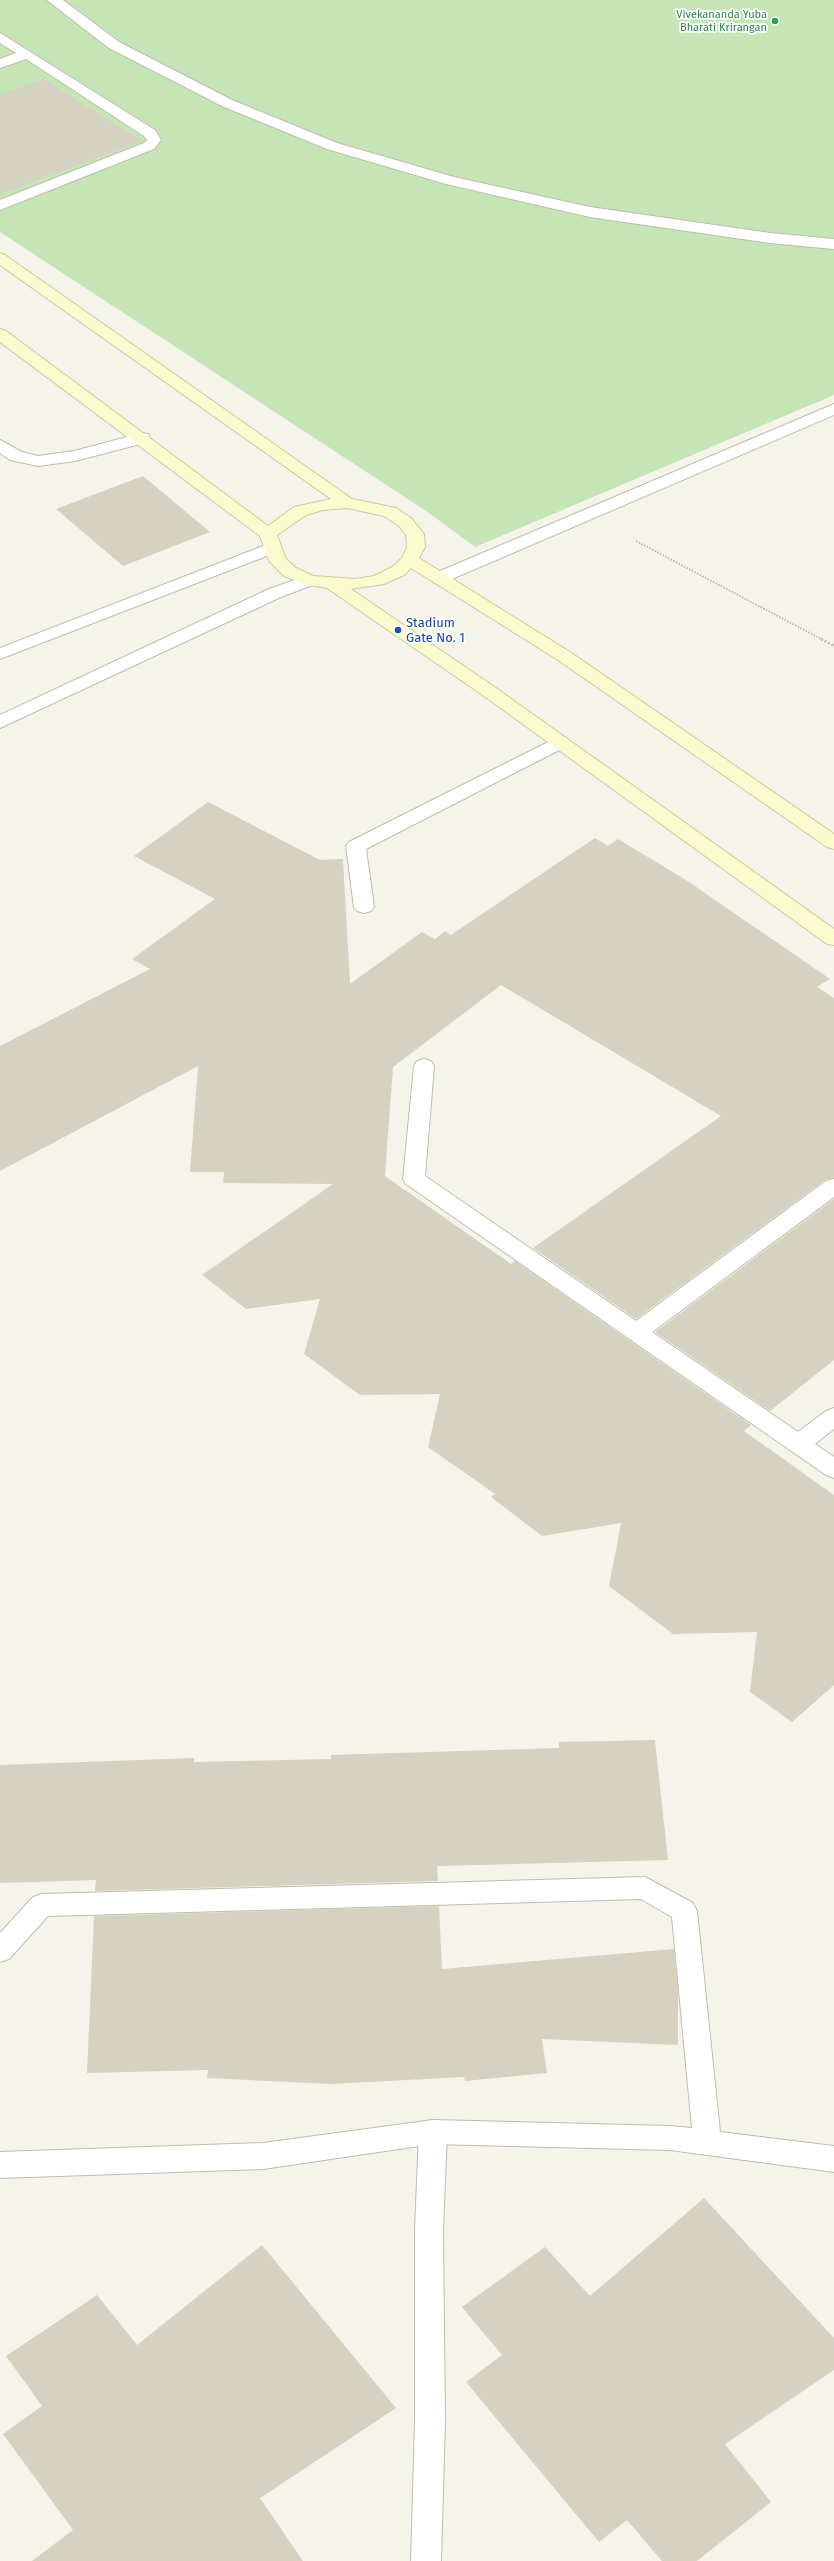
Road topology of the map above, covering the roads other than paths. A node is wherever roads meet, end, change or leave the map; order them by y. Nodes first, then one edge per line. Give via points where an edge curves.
1 (54, 0) edge
2 (0, 37) edge
3 (27, 54) junction
4 (0, 64) edge
5 (0, 205) edge
6 (834, 244) edge
7 (0, 258) edge
8 (0, 334) edge
9 (834, 409) edge
10 (142, 438) junction
11 (0, 444) edge
12 (347, 503) junction
13 (270, 541) junction
14 (410, 560) junction
15 (439, 578) junction
16 (309, 580) junction
17 (332, 584) junction
18 (0, 654) edge
19 (0, 722) edge
20 (560, 742) junction
21 (834, 843) edge
22 (364, 907) dead end
23 (834, 939) edge
24 (424, 1066) dead end
25 (834, 1186) edge
26 (635, 1333) junction
27 (834, 1417) edge
28 (799, 1444) junction
29 (834, 1469) edge
30 (0, 1951) edge
31 (433, 2132) junction
32 (707, 2143) junction
33 (834, 2159) edge
34 (0, 2165) edge
35 (426, 2561) edge

1 - 6 street via 114,45 227,103 332,146 451,181 590,212 770,238
2 - 3 street
3 - 4 street
3 - 5 street via 150,133 154,140 149,146
7 - 12 main road
8 - 10 main road
9 - 15 street
10 - 11 street via 75,456 38,461 16,456
10 - 13 main road
12 - 13 main road via 322,505 300,511
12 - 14 main road via 390,512 405,522 415,534 416,547
13 - 16 main road via 278,560 290,572
13 - 18 street
14 - 15 main road
14 - 17 main road via 398,571 378,580
15 - 21 main road via 564,656
16 - 17 main road
16 - 19 street via 275,593
17 - 20 main road
20 - 22 street via 356,846
20 - 23 main road
24 - 26 street via 414,1179
25 - 26 street
26 - 28 street
27 - 28 street
28 - 29 street
30 - 32 street via 42,1905 645,1888 684,1911
31 - 32 street via 670,2138
31 - 34 street via 263,2156
31 - 35 street via 429,2230 430,2421
32 - 33 street

